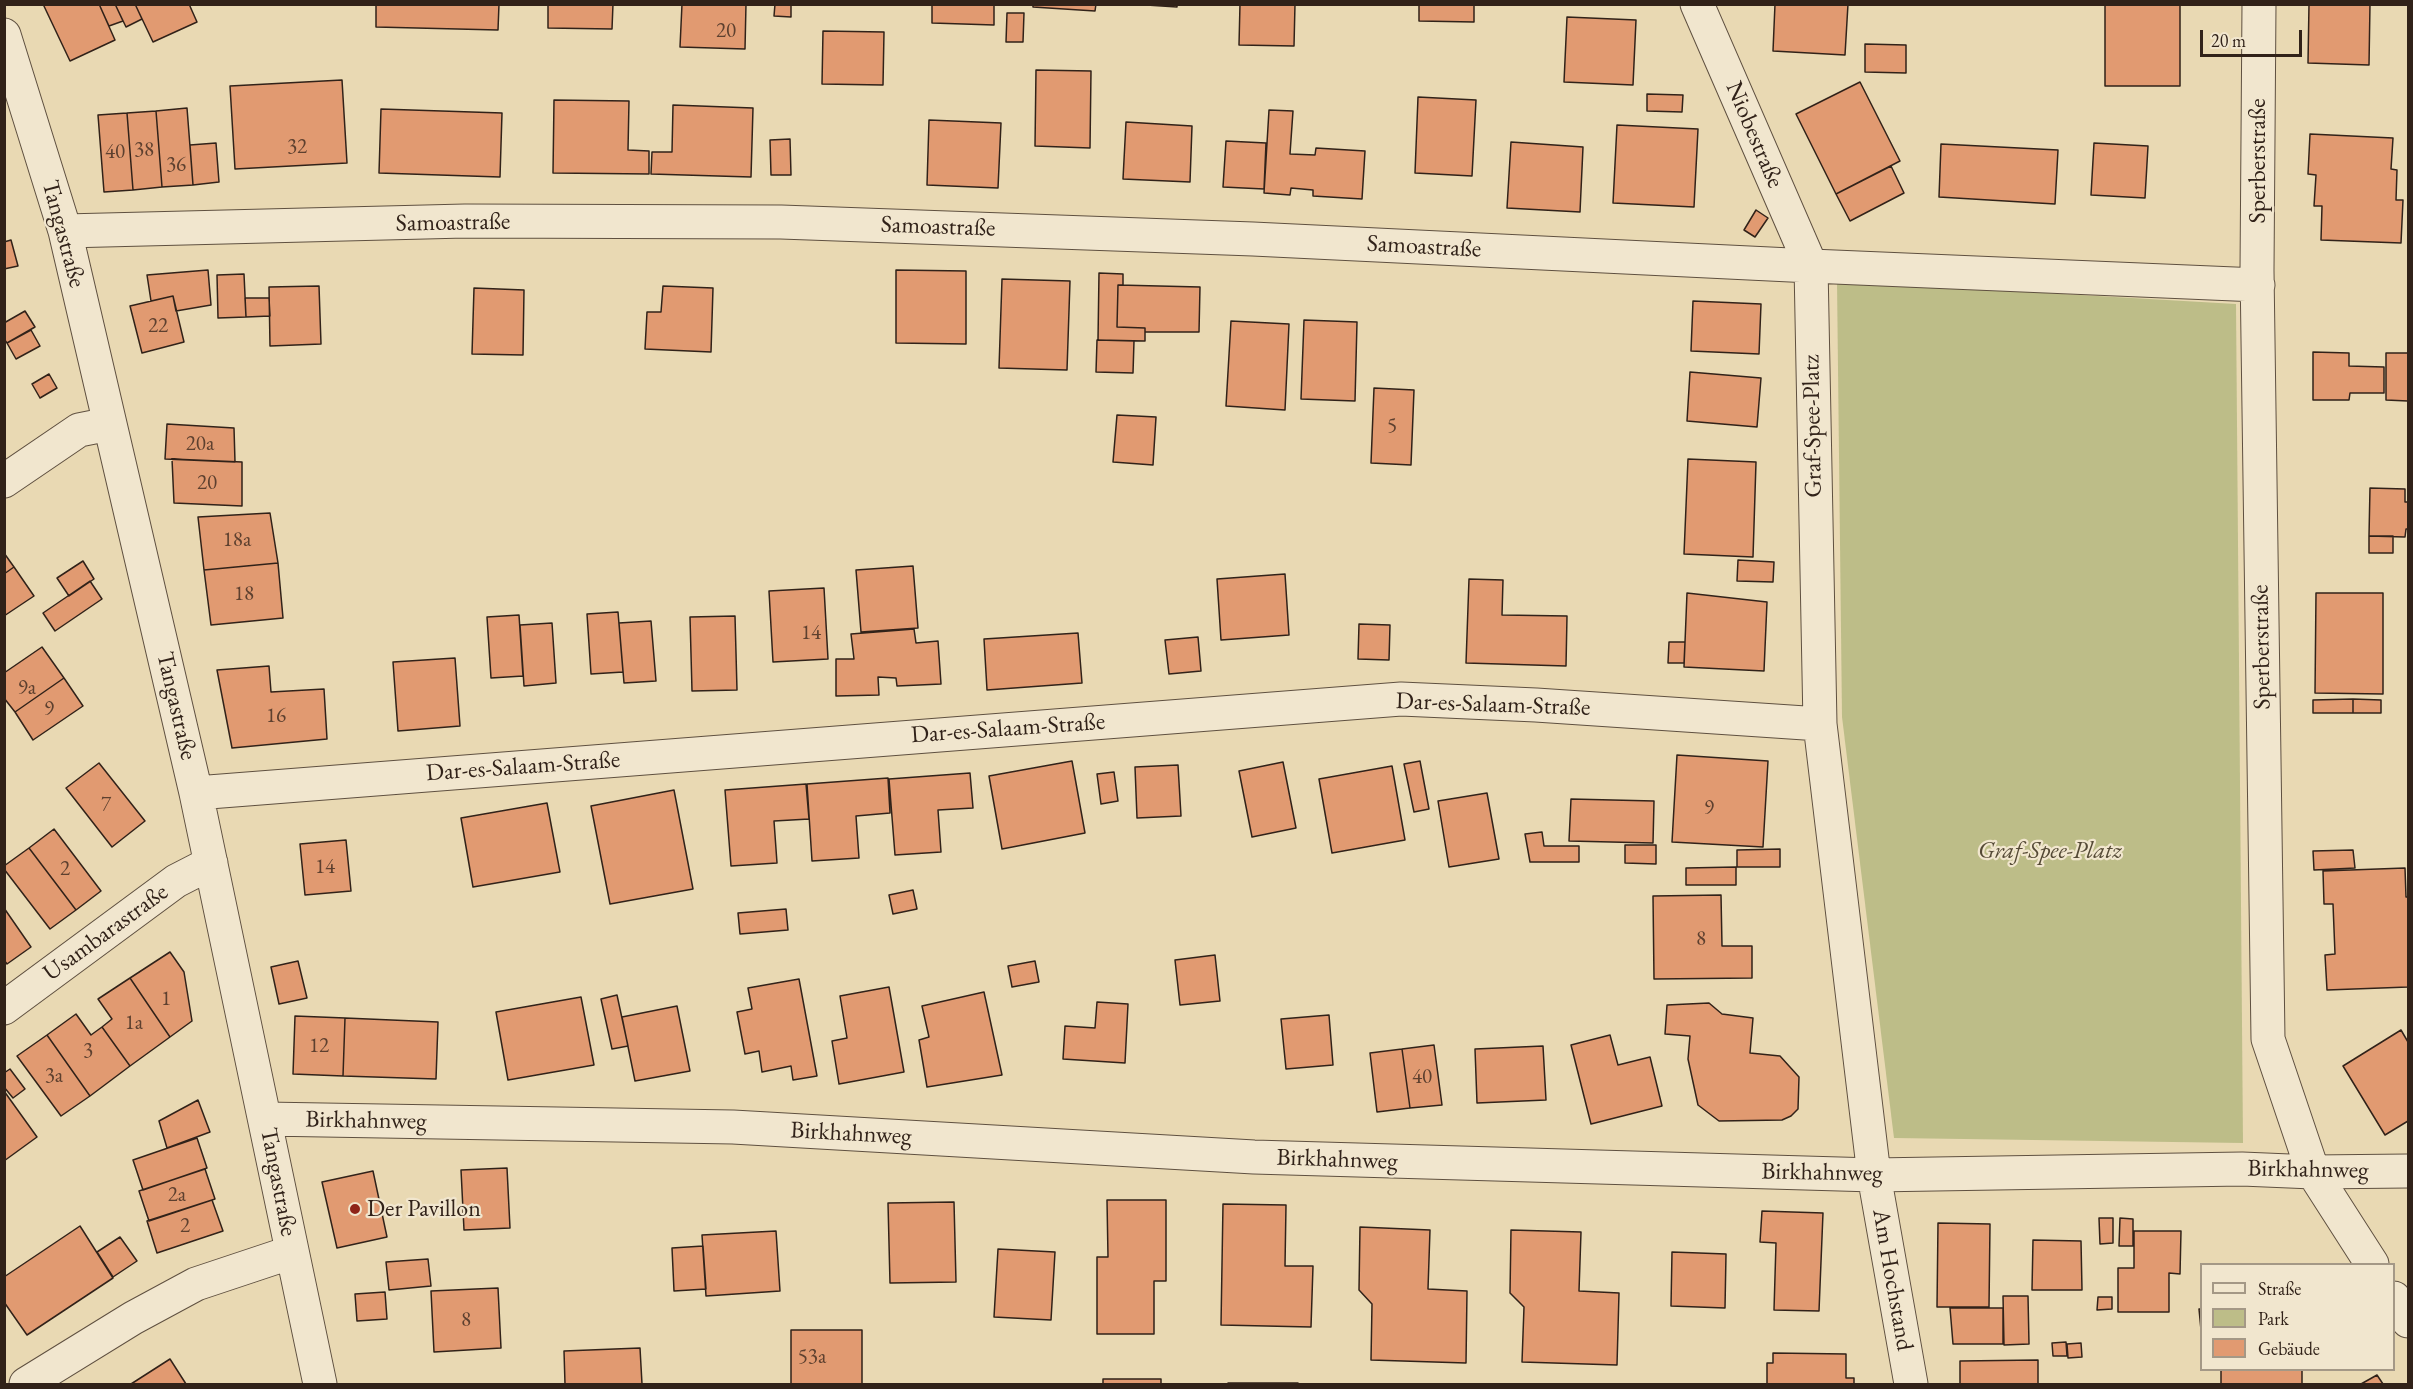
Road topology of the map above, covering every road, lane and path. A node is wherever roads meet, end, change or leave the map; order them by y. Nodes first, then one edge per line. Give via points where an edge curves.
1 (1697, 4) edge
2 (2259, 4) edge
3 (4, 35) edge
4 (65, 231) junction
5 (1811, 266) junction
6 (2258, 285) junction
7 (109, 424) junction
8 (4, 481) edge
9 (1820, 724) junction
10 (196, 793) junction
11 (211, 863) junction
12 (4, 1008) edge
13 (266, 1119) junction
14 (2409, 1171) edge
15 (2313, 1172) junction
16 (1874, 1174) junction
17 (292, 1252) junction
18 (2371, 1263) edge
19 (2395, 1300) edge
20 (2409, 1321) edge
21 (26, 1384) edge
22 (320, 1384) edge
23 (1911, 1384) edge

1 - 5 street, Niobestraße
2 - 6 street, Sperberstraße
3 - 4 street, Tangastraße
4 - 5 street, Samoastraße via 465,221 780,222 1253,239
4 - 7 street, Tangastraße
5 - 6 street
5 - 9 street, Graf-Spee-Platz
6 - 15 street, Sperberstraße via 2268,1039
7 - 8 street via 79,430
7 - 10 street, Tangastraße
9 - 10 street, Dar-es-Salaam-Straße via 1401,699
9 - 16 street, Graf-Spee-Platz
10 - 11 street, Tangastraße
11 - 12 street, Usambarastraße via 176,881
11 - 13 street, Tangastraße
13 - 16 street, Birkhahnweg via 733,1127 1254,1157
13 - 17 street, Tangastraße
14 - 15 street, Birkhahnweg
15 - 16 street, Birkhahnweg via 2242,1169
15 - 18 street, Sperberstraße
16 - 23 street, Am Hochstand
17 - 21 street via 196,1284
17 - 22 street, Tangastraße
19 - 20 street

